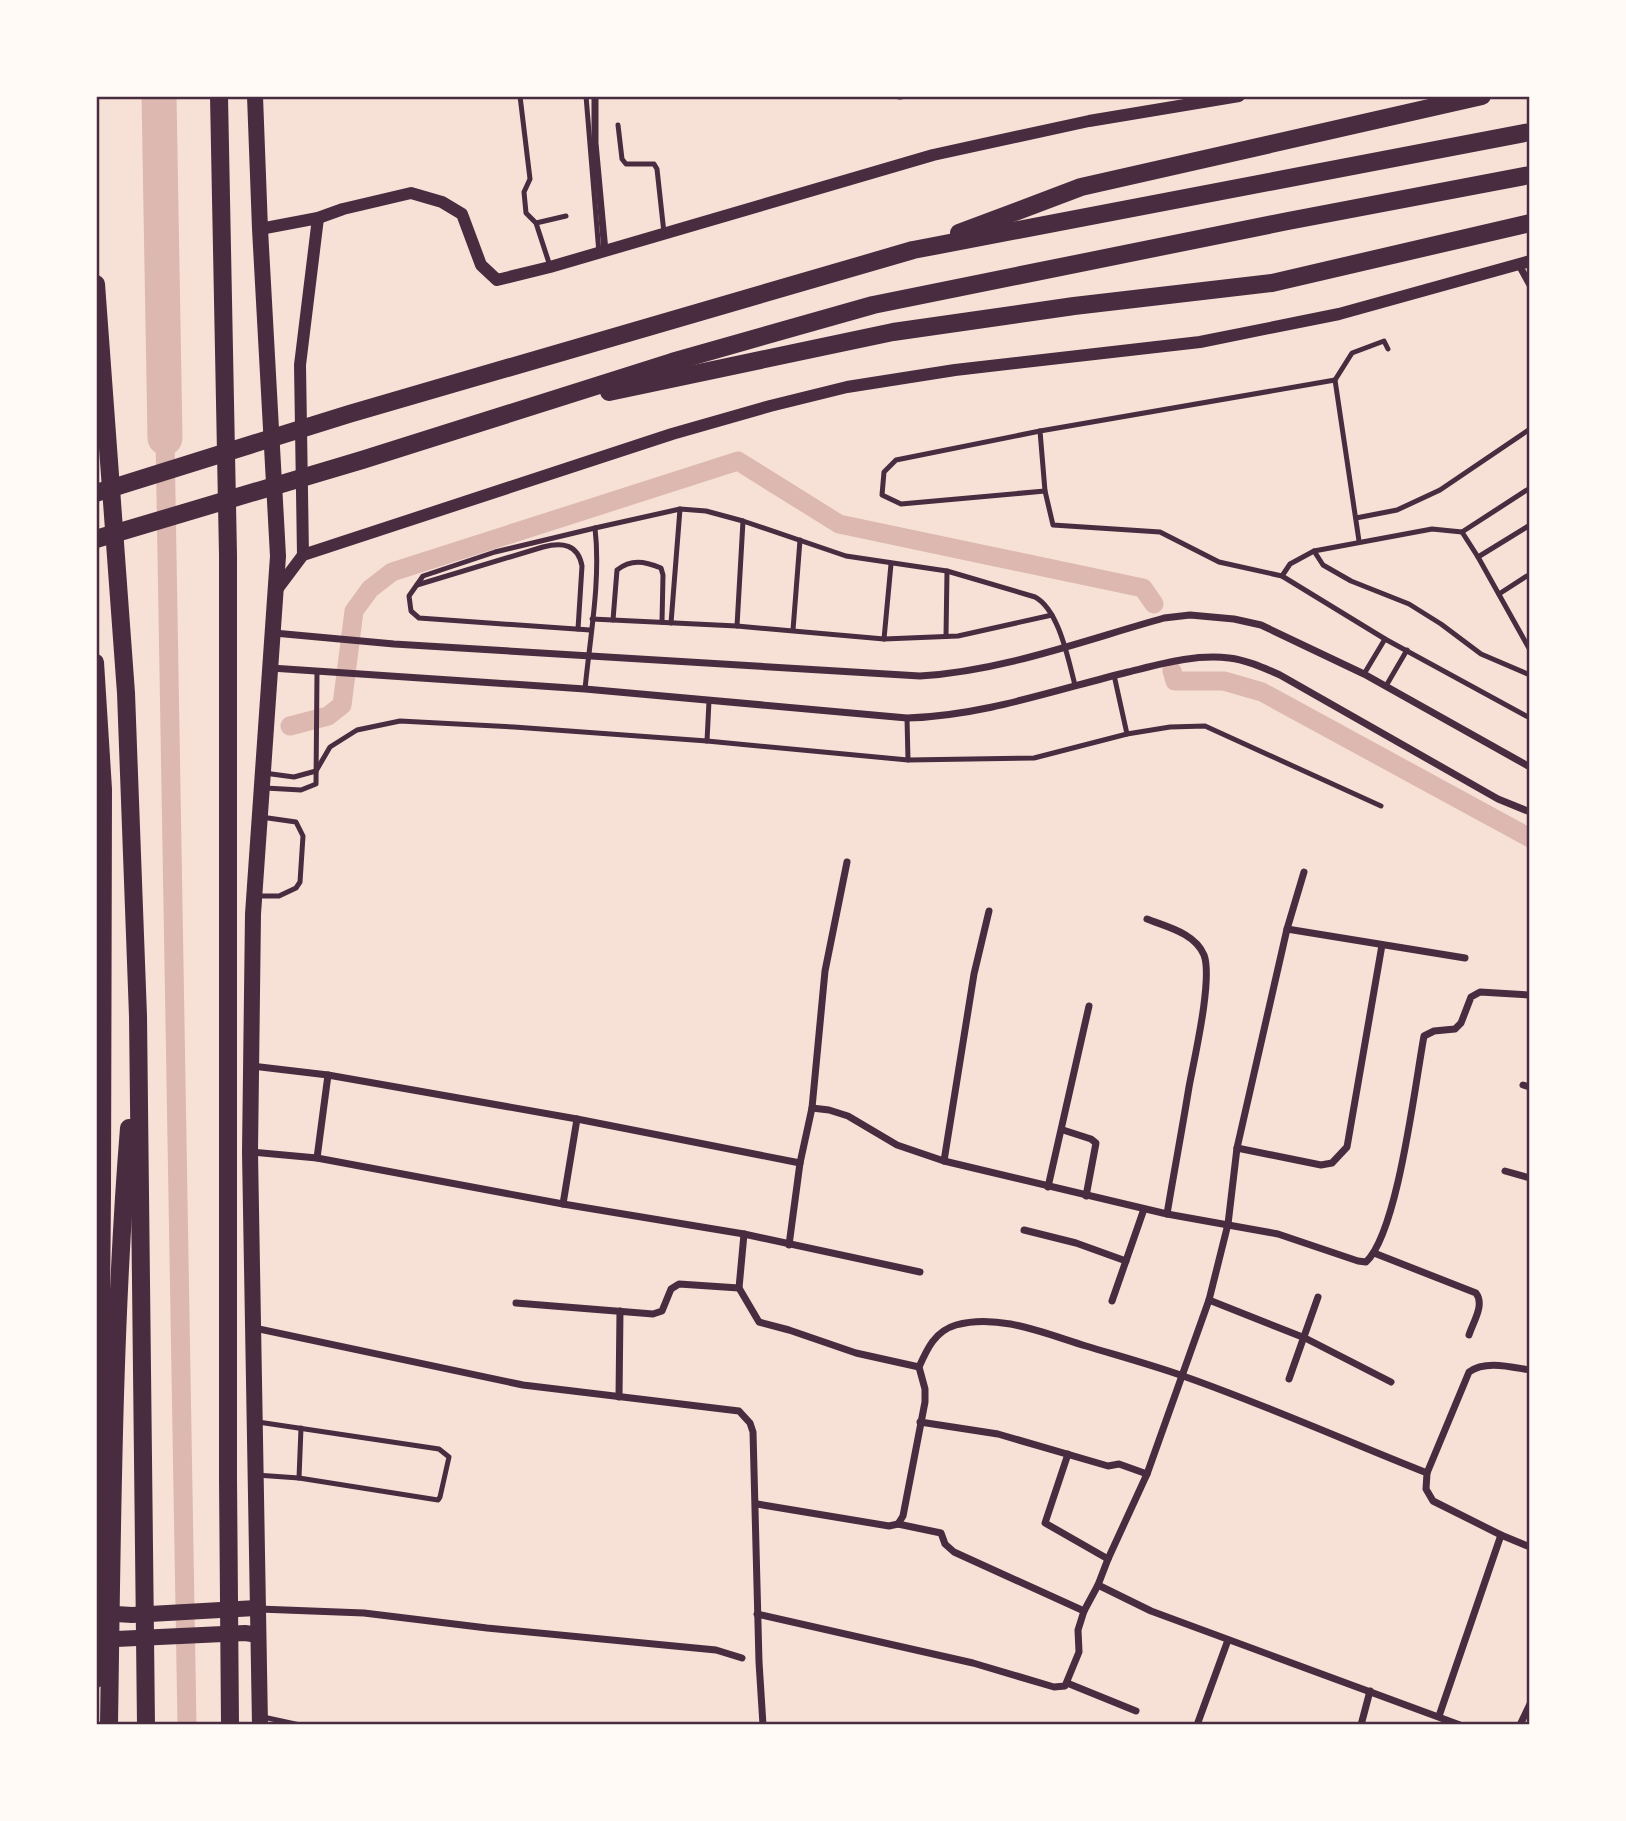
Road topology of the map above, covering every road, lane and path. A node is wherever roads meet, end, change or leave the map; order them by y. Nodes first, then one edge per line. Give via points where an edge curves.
1 (219, 96) edge
2 (255, 96) edge
3 (520, 96) edge
4 (586, 96) edge
5 (595, 96) edge
6 (1239, 96) edge
7 (1482, 96) edge
8 (618, 125) dead end
9 (1530, 132) edge
10 (1530, 175) edge
11 (566, 216) dead end
12 (318, 218) junction
13 (536, 223) junction
14 (1530, 223) edge
15 (260, 229) junction
16 (664, 233) junction
17 (913, 250) junction
18 (602, 252) junction
19 (1524, 263) edge
20 (550, 267) junction
21 (96, 284) edge
22 (1530, 285) edge
23 (1388, 349) dead end
24 (1335, 380) junction
25 (513, 413) junction
26 (1530, 429) edge
27 (1040, 431) junction
28 (1530, 488) edge
29 (1045, 491) junction
30 (96, 493) edge
31 (680, 509) junction
32 (1356, 518) junction
33 (743, 521) junction
34 (1530, 525) edge
35 (595, 528) junction
36 (1462, 532) junction
37 (96, 540) edge
38 (800, 540) junction
39 (1359, 541) junction
40 (1314, 551) junction
41 (303, 555) junction
42 (1478, 557) junction
43 (891, 564) junction
44 (947, 571) junction
45 (1530, 574) edge
46 (1282, 576) junction
47 (414, 586) junction
48 (276, 590) junction
49 (1499, 594) junction
50 (1052, 615) junction
51 (592, 619) junction
52 (613, 620) junction
53 (662, 622) junction
54 (671, 623) junction
55 (737, 626) junction
56 (578, 629) junction
57 (590, 630) junction
58 (793, 630) junction
59 (273, 633) junction
60 (946, 636) junction
61 (884, 639) junction
62 (1385, 639) junction
63 (1065, 646) junction
64 (1407, 650) junction
65 (1530, 650) edge
66 (588, 654) junction
67 (96, 663) edge
68 (271, 668) junction
69 (320, 672) junction
70 (1364, 674) junction
71 (1530, 675) edge
72 (1114, 676) junction
73 (1075, 685) junction
74 (1385, 686) junction
75 (585, 689) junction
76 (709, 701) junction
77 (907, 718) junction
78 (1530, 718) edge
79 (1127, 734) junction
80 (707, 741) junction
81 (908, 760) junction
82 (1530, 767) edge
83 (316, 771) junction
84 (264, 780) junction
85 (100, 789) edge
86 (1381, 806) dead end
87 (1530, 812) edge
88 (261, 817) junction
89 (847, 862) dead end
90 (1304, 872) dead end
91 (254, 897) junction
92 (989, 911) dead end
93 (1147, 919) dead end
94 (1287, 929) junction
95 (1382, 945) junction
96 (1465, 958) dead end
97 (1530, 995) edge
98 (1089, 1006) dead end
99 (138, 1016) junction
100 (251, 1066) junction
101 (328, 1075) junction
102 (812, 1108) junction
103 (578, 1119) junction
104 (1063, 1130) junction
105 (1237, 1148) junction
106 (250, 1152) junction
107 (317, 1158) junction
108 (944, 1161) junction
109 (800, 1163) junction
110 (1505, 1171) dead end
111 (1530, 1178) edge
112 (1048, 1188) junction
113 (100, 1194) edge
114 (1086, 1196) junction
115 (563, 1204) junction
116 (1144, 1209) junction
117 (1167, 1214) junction
118 (1228, 1224) junction
119 (1024, 1230) dead end
120 (744, 1234) junction
121 (789, 1245) junction
122 (1374, 1252) junction
123 (1126, 1261) junction
124 (920, 1272) dead end
125 (739, 1288) junction
126 (1318, 1297) dead end
127 (1209, 1300) junction
128 (1112, 1301) dead end
129 (516, 1303) dead end
130 (620, 1311) junction
131 (253, 1328) junction
132 (1469, 1335) dead end
133 (1305, 1338) junction
134 (919, 1367) junction
135 (1530, 1370) edge
136 (1184, 1376) junction
137 (1289, 1379) dead end
138 (1391, 1382) dead end
139 (619, 1397) junction
140 (255, 1422) junction
141 (920, 1422) junction
142 (301, 1428) junction
143 (1068, 1454) junction
144 (1427, 1473) junction
145 (1147, 1474) junction
146 (256, 1475) junction
147 (299, 1478) junction
148 (757, 1504) junction
149 (898, 1524) junction
150 (1501, 1535) junction
151 (1530, 1547) edge
152 (1108, 1559) junction
153 (1098, 1585) junction
154 (252, 1609) junction
155 (1084, 1611) junction
156 (99, 1612) junction
157 (757, 1614) junction
158 (252, 1634) junction
159 (1228, 1640) junction
160 (99, 1642) junction
161 (742, 1658) dead end
162 (96, 1680) edge
163 (1067, 1683) junction
164 (1370, 1691) junction
165 (1530, 1704) edge
166 (1136, 1711) dead end
167 (1439, 1716) junction
168 (260, 1721) edge
169 (109, 1725) edge
170 (146, 1725) edge
171 (230, 1725) edge
172 (300, 1725) edge
173 (764, 1725) edge
174 (1197, 1725) edge
175 (1361, 1725) edge
176 (1461, 1725) edge
177 (1520, 1725) edge

1 - 171 highway via 228,555
2 - 15 main road
3 - 13 lane via 530,179 524,192 526,213
4 - 18 lane
5 - 18 street
6 - 16 street via 1089,121 933,155
7 - 17 highway via 1081,187
8 - 16 lane via 626,164 654,164 657,169
9 - 17 highway
10 - 25 highway via 873,305
11 - 13 lane
12 - 15 street
12 - 20 street via 411,193 462,214 481,265 497,281
12 - 41 street via 300,365
13 - 20 lane
14 - 25 highway via 1272,283 893,332
15 - 48 main road via 276,506
16 - 18 street
17 - 30 highway via 349,414
18 - 20 street
19 - 22 street
19 - 41 street via 1339,314 1200,342 955,370 770,405
21 - 99 highway via 126,694
23 - 24 lane via 1384,341 1353,353
24 - 27 lane
24 - 32 lane
25 - 37 highway
26 - 32 lane via 1440,490 1397,510
27 - 29 lane
27 - 29 lane via 896,460 884,472 882,495 901,504
28 - 36 lane
29 - 46 lane via 1053,525 1160,532 1219,562
31 - 33 lane
31 - 35 lane
31 - 54 lane
32 - 39 lane
33 - 38 lane
33 - 55 lane
34 - 42 lane
35 - 47 lane via 495,551 423,576
35 - 51 lane
36 - 39 lane via 1432,529
36 - 42 lane
38 - 43 lane via 846,556
38 - 58 lane
39 - 40 lane
40 - 46 lane via 1290,564
40 - 71 lane via 1323,565 1409,604 1481,654
41 - 48 street
42 - 49 lane
43 - 44 lane
43 - 61 lane
44 - 50 lane via 1035,597
44 - 60 lane
45 - 49 lane
46 - 62 lane
47 - 56 lane via 409,596 411,611 419,618
47 - 56 lane via 565,544 580,556
48 - 59 main road
49 - 65 lane
50 - 60 lane
50 - 63 lane
51 - 52 lane
51 - 57 lane
52 - 53 lane
52 - 53 lane via 617,570 628,562 661,568
53 - 54 lane
54 - 55 lane
55 - 58 lane
56 - 57 lane
57 - 66 lane
58 - 61 lane
59 - 66 street
59 - 68 main road
60 - 61 lane
62 - 64 lane
62 - 70 lane
63 - 66 street via 956,674 920,676
63 - 70 street via 1164,618 1234,619 1261,625
63 - 73 lane
64 - 74 lane
64 - 78 lane
66 - 75 lane
67 - 85 main road via 104,772
68 - 69 street
68 - 84 main road
69 - 75 street
69 - 83 lane
70 - 74 street
72 - 73 street
72 - 79 lane
72 - 87 street via 1209,657 1260,666 1498,799
73 - 77 street via 977,711
74 - 82 street
75 - 76 street
76 - 77 street
76 - 80 lane
77 - 81 lane
79 - 81 lane via 1034,758
79 - 86 lane via 1205,726
80 - 81 lane
80 - 83 lane via 400,721 358,730 330,747
83 - 84 lane
83 - 84 lane via 316,784 308,789 293,790
84 - 88 main road
85 - 113 main road
88 - 91 main road
88 - 91 lane via 296,822 300,827 300,881 279,896
89 - 102 street via 825,971
90 - 94 street
91 - 100 main road
92 - 108 street via 974,974
93 - 117 street via 1183,933 1205,957 1200,1027
94 - 95 street
94 - 105 street
95 - 96 street
95 - 105 street via 1347,1147 1332,1163 1321,1164
97 - 122 street via 1480,992 1471,997 1455,1029 1424,1036 1389,1219
98 - 104 street
99 - 169 highway via 122,1215 114,1403
99 - 170 highway
100 - 101 street
100 - 106 main road
101 - 103 street
101 - 107 street
102 - 108 street via 848,1116 897,1145
102 - 109 street
103 - 109 street
103 - 115 street
104 - 112 street
104 - 114 street via 1096,1143
105 - 118 street
106 - 107 street
106 - 131 main road
107 - 115 street
108 - 112 street
109 - 121 street
110 - 111 street
112 - 114 street
113 - 156 main road
114 - 116 street
115 - 120 street
116 - 117 street
116 - 123 street
117 - 118 street
118 - 122 street via 1278,1234 1358,1262 1366,1262
118 - 127 street
119 - 123 street
120 - 121 street
120 - 125 street
121 - 124 street
122 - 132 street via 1475,1293 1480,1304
123 - 128 street
125 - 130 street via 680,1284 671,1289 658,1314
125 - 134 street via 759,1322 856,1353
126 - 133 street
127 - 133 street
127 - 136 street
129 - 130 street
130 - 139 street
131 - 139 street via 523,1385
131 - 140 main road
133 - 137 street
133 - 138 street
134 - 136 street via 943,1330 991,1322 1035,1330
134 - 141 street via 925,1389
135 - 144 street via 1491,1366 1469,1372
136 - 144 street
136 - 145 street
139 - 148 street via 739,1412 753,1432
140 - 142 lane
140 - 146 main road
141 - 143 street via 998,1434
141 - 149 street
142 - 147 lane
142 - 147 lane via 439,1449 449,1457 438,1500
143 - 145 street
143 - 152 street via 1045,1522
144 - 150 street via 1426,1489 1433,1501
145 - 152 street
146 - 147 lane
146 - 154 main road
148 - 149 street
148 - 157 street
149 - 155 street via 941,1533 954,1552
150 - 151 street
150 - 167 street
152 - 153 street
153 - 155 street
153 - 159 street
154 - 156 main road via 132,1615
154 - 158 main road
154 - 161 street via 363,1613 716,1650
155 - 163 street via 1078,1630 1079,1652
156 - 160 main road
157 - 163 street via 972,1663 1054,1687
157 - 173 street
158 - 160 main road
158 - 168 main road
159 - 164 street
159 - 174 street
160 - 162 main road
163 - 166 street
164 - 167 street
164 - 175 street
165 - 177 street
167 - 176 street
168 - 172 lane

